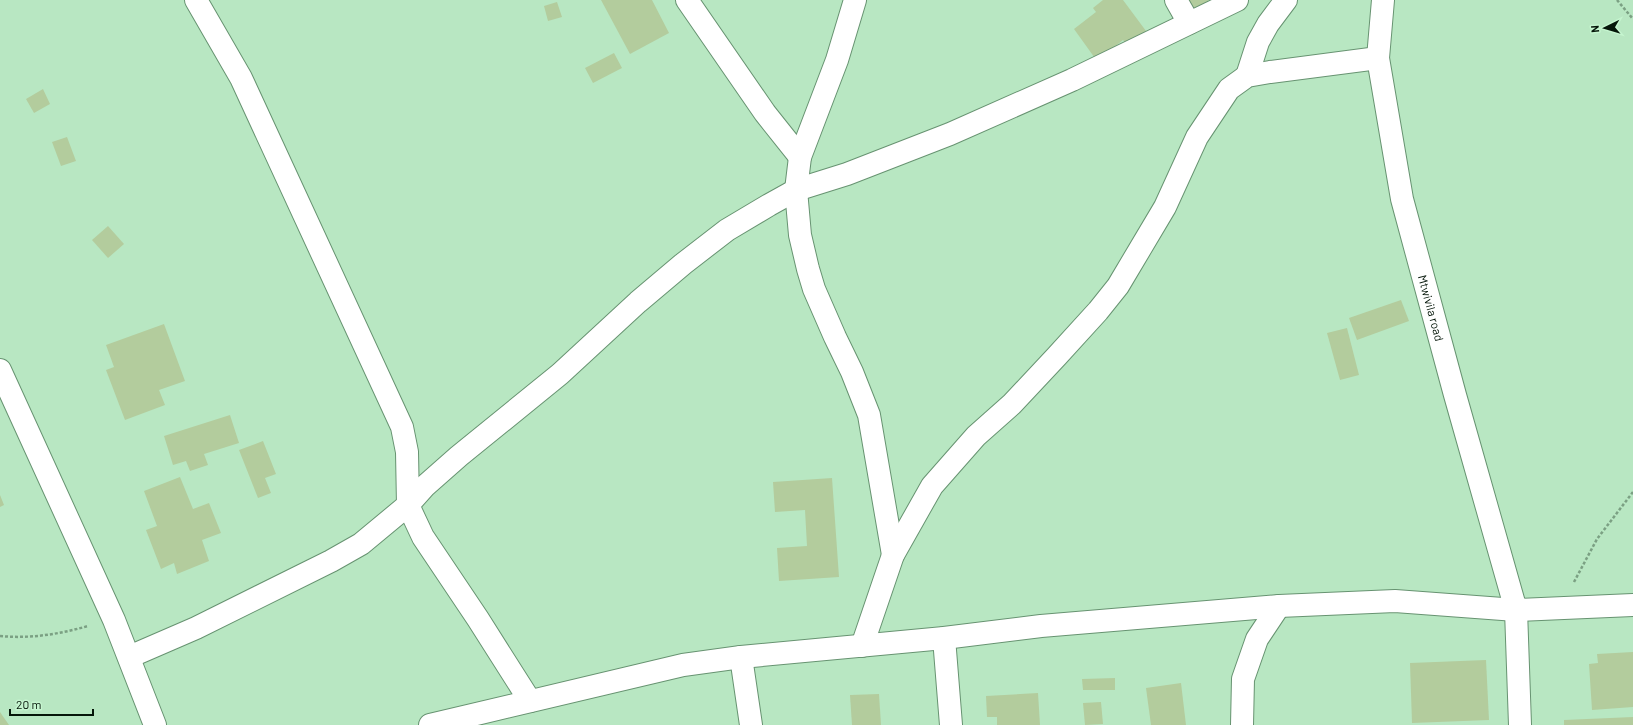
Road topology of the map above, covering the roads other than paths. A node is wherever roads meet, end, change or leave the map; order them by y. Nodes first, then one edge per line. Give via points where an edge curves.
1 (196, 0) edge
2 (687, 0) edge
3 (855, 0) edge
4 (1176, 0) edge
5 (1236, 0) edge
6 (1286, 0) edge
7 (1383, 0) edge
8 (1189, 23) junction
9 (1378, 58) junction
10 (1247, 76) junction
11 (800, 156) junction
12 (796, 190) junction
13 (0, 370) edge
14 (408, 505) junction
15 (893, 555) junction
16 (1633, 605) edge
17 (1279, 606) junction
18 (1516, 610) junction
19 (944, 638) junction
20 (862, 646) junction
21 (129, 657) junction
22 (741, 657) junction
23 (530, 701) junction
24 (155, 725) edge
25 (430, 725) edge
26 (751, 725) edge
27 (951, 725) edge
28 (1242, 725) edge
29 (1520, 725) edge

1 - 14 street via 241,78 402,427 407,452
2 - 11 street via 765,113
3 - 11 street via 837,60
4 - 8 street
5 - 8 street
6 - 10 street via 1258,42
7 - 9 street, Mtwivila road
8 - 12 street via 1072,80 950,134 847,174
9 - 10 street
9 - 18 street, Mtwivila road via 1402,199
10 - 15 street via 1229,90 1197,137 1165,207 1118,286 1057,356 1012,404 976,436 932,486
11 - 12 street
12 - 14 street via 726,230 683,264 560,374 437,476
12 - 15 street via 800,235 814,289 869,415
13 - 21 street
14 - 21 street via 361,544 331,561 196,628
14 - 23 street via 423,538
15 - 20 street
16 - 18 street
17 - 18 street via 1395,601
17 - 19 street via 1041,626
17 - 28 street via 1256,639 1243,679
18 - 29 street, Mtwivila road
19 - 20 street
19 - 27 street
20 - 22 street
21 - 24 street
22 - 23 street via 683,665
22 - 26 street
23 - 25 street

